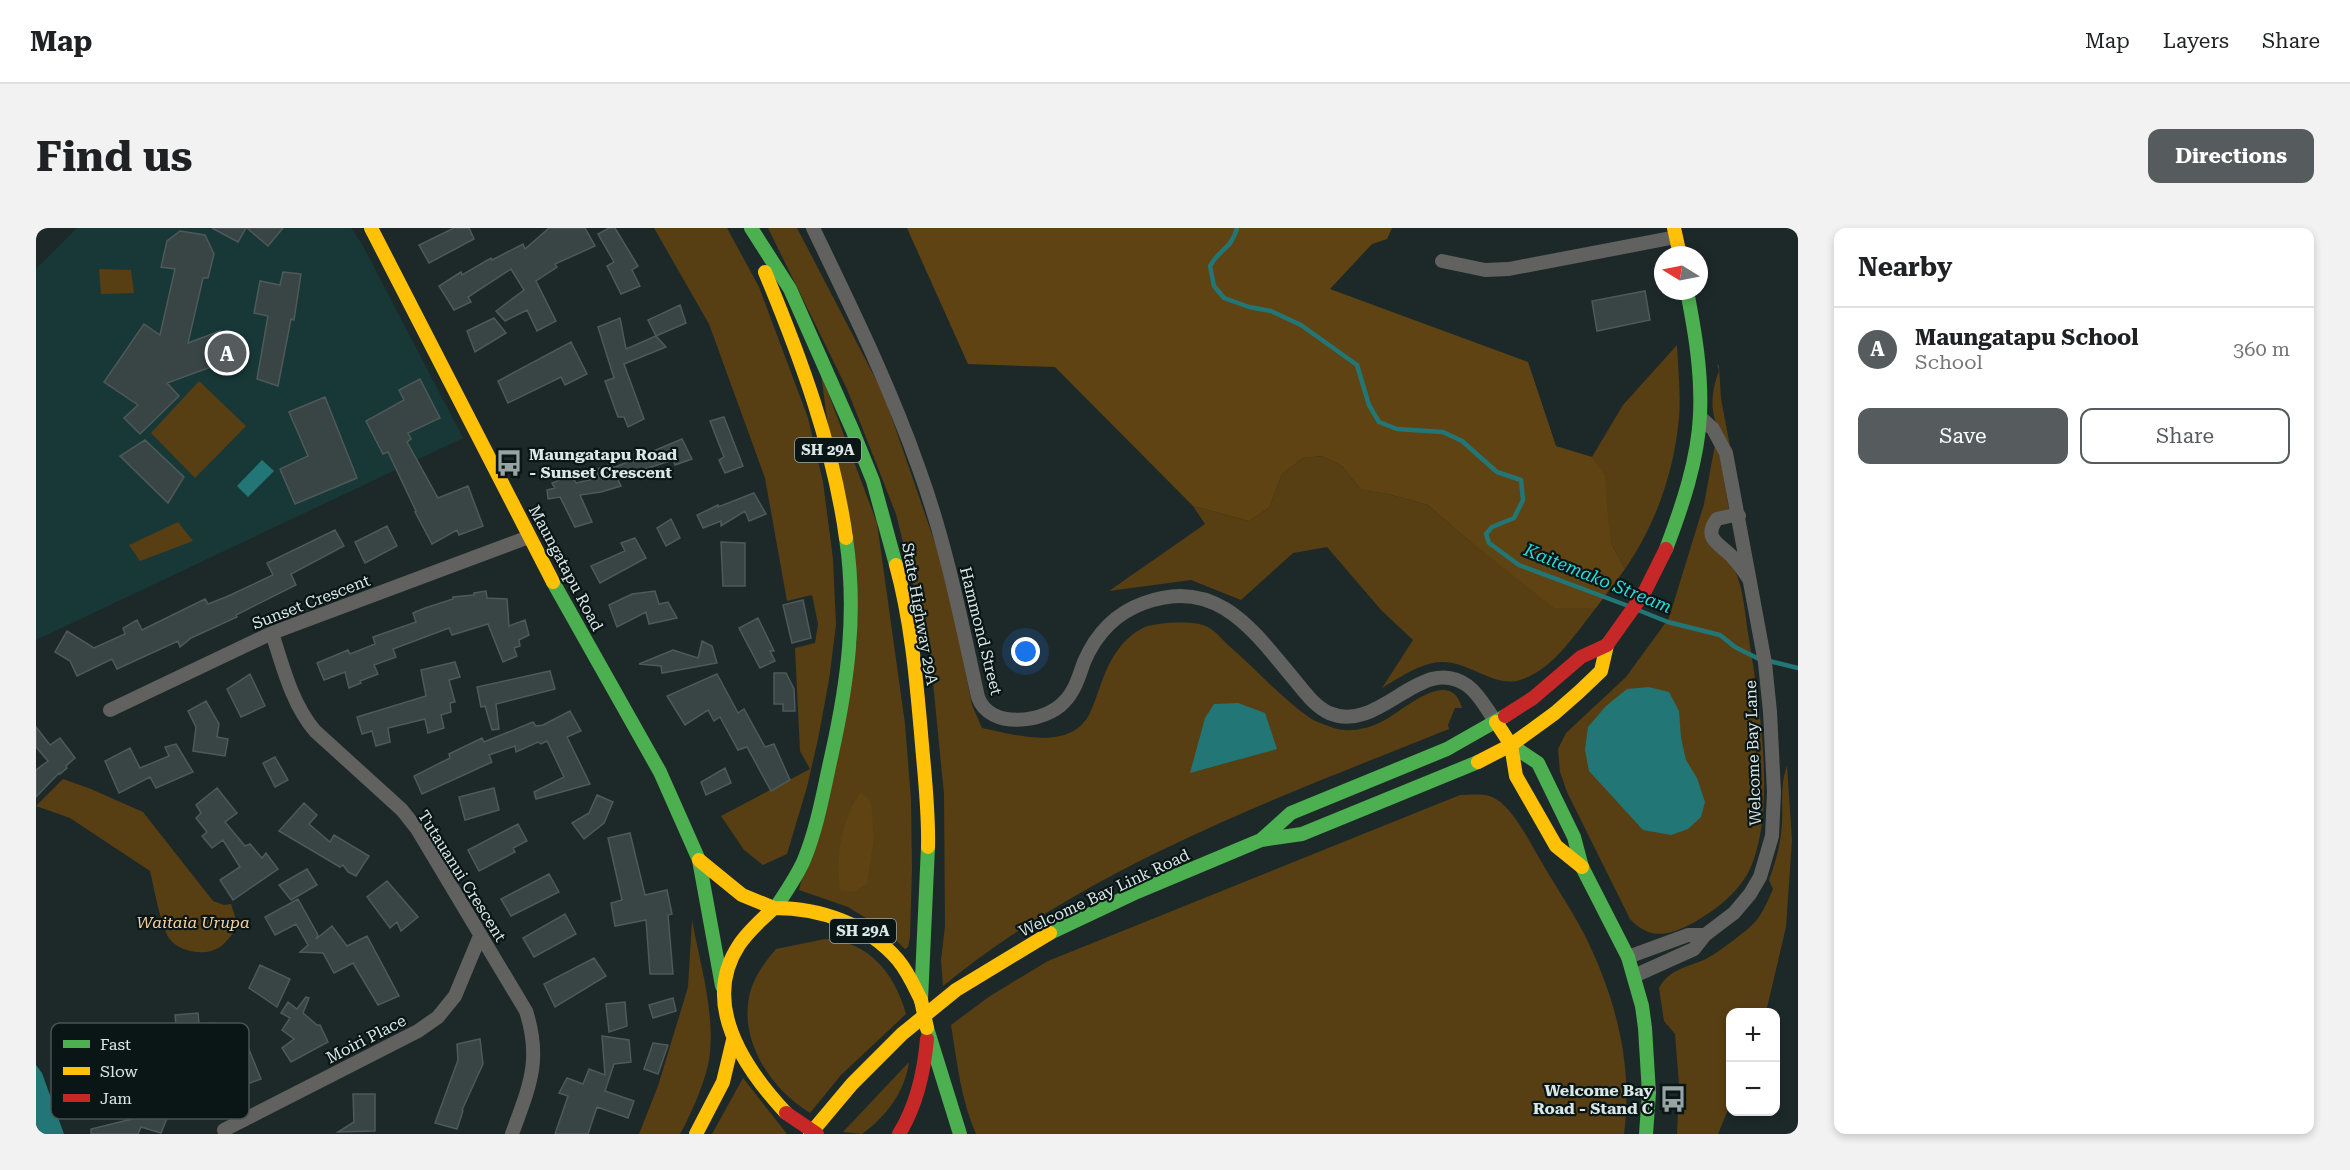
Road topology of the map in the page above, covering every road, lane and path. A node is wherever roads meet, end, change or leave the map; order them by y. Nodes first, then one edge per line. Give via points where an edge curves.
1 (371, 228) edge
2 (748, 228) edge
3 (813, 228) edge
4 (1675, 233) edge
5 (1442, 261) dead end
6 (1688, 300) edge
7 (1700, 417) junction
8 (1739, 516) junction
9 (529, 537) junction
10 (1751, 581) junction
11 (272, 633) junction
12 (1607, 645) junction
13 (110, 710) dead end
14 (1496, 722) junction
15 (1511, 745) junction
16 (1261, 840) junction
17 (699, 860) junction
18 (1582, 867) junction
19 (775, 908) junction
20 (1705, 935) junction
21 (480, 936) junction
22 (1628, 957) junction
23 (1634, 976) junction
24 (723, 996) junction
25 (921, 1000) junction
26 (733, 1040) junction
27 (929, 1046) junction
28 (249, 1117) edge
29 (246, 1119) edge
30 (224, 1130) dead end
31 (512, 1134) edge
32 (696, 1134) edge
33 (810, 1134) edge
34 (817, 1134) edge
35 (899, 1134) edge
36 (960, 1134) edge
37 (1646, 1134) edge

1 - 9 main road, Maungatapu Road
2 - 19 main road, State Highway 29A / SH 29A via 809,383 834,474 850,574 852,616 847,684 825,785 806,854
2 - 25 main road, State Highway 29A / SH 29A via 790,289 852,429 873,481 903,591 914,656 926,788 928,843
3 - 14 street, Hammond Street via 876,360 920,469 953,580 978,697 987,710 1021,720 1054,710 1070,695 1095,641 1111,622 1144,603 1183,597 1208,600 1237,616 1329,713 1363,715 1420,683 1447,678 1475,693
4 - 5 street via 1509,269 1485,270
6 - 7 main road, Welcome Bay Link Road via 1700,376
7 - 8 street, Welcome Bay Lane via 1713,429 1726,453
7 - 12 main road, Welcome Bay Link Road via 1680,512 1665,553 1644,593
8 - 10 street, Welcome Bay Lane
8 - 10 street, Welcome Bay Lane via 1717,519 1712,536
9 - 11 street, Sunset Crescent
9 - 17 main road, Maungatapu Road via 660,772
10 - 20 street, Welcome Bay Lane via 1770,712 1772,836 1767,860 1750,894 1734,913
11 - 13 street, Sunset Crescent
11 - 21 street, Tutauanui Crescent via 305,720 402,810
12 - 14 main road, Welcome Bay Link Road via 1581,657 1533,698
12 - 15 main road, Welcome Bay Link Road via 1601,671 1555,713
14 - 15 main road
14 - 16 main road, Welcome Bay Link Road via 1447,749 1291,813
15 - 16 main road, Welcome Bay Link Road via 1343,819 1302,834
15 - 18 main road via 1516,776 1556,846
15 - 18 main road via 1538,763 1574,837
16 - 33 main road, Welcome Bay Link Road via 1037,939 956,990 852,1083
17 - 19 main road, Maungatapu Road via 735,891 753,902
17 - 24 main road, Maungatapu Road
18 - 22 main road
19 - 24 main road, SH 29A via 737,947
19 - 25 main road, SH 29A via 816,912 863,930 899,961
20 - 22 street, Welcome Bay Lane via 1688,935
20 - 23 street, Welcome Bay Lane via 1694,949
21 - 28 street, Moiri Place via 455,996 438,1017
21 - 31 street, Tutauanui Crescent via 526,1011 532,1031 533,1070
22 - 23 main road
23 - 37 main road via 1648,1056
24 - 26 main road, SH 29A
25 - 27 main road, SH 29A, bridge
26 - 32 main road via 723,1082
26 - 34 main road, SH 29A, bridge via 758,1081 786,1113
27 - 35 main road, SH 29A via 916,1099
27 - 36 main road, SH 29A
29 - 30 street, Moiri Place

